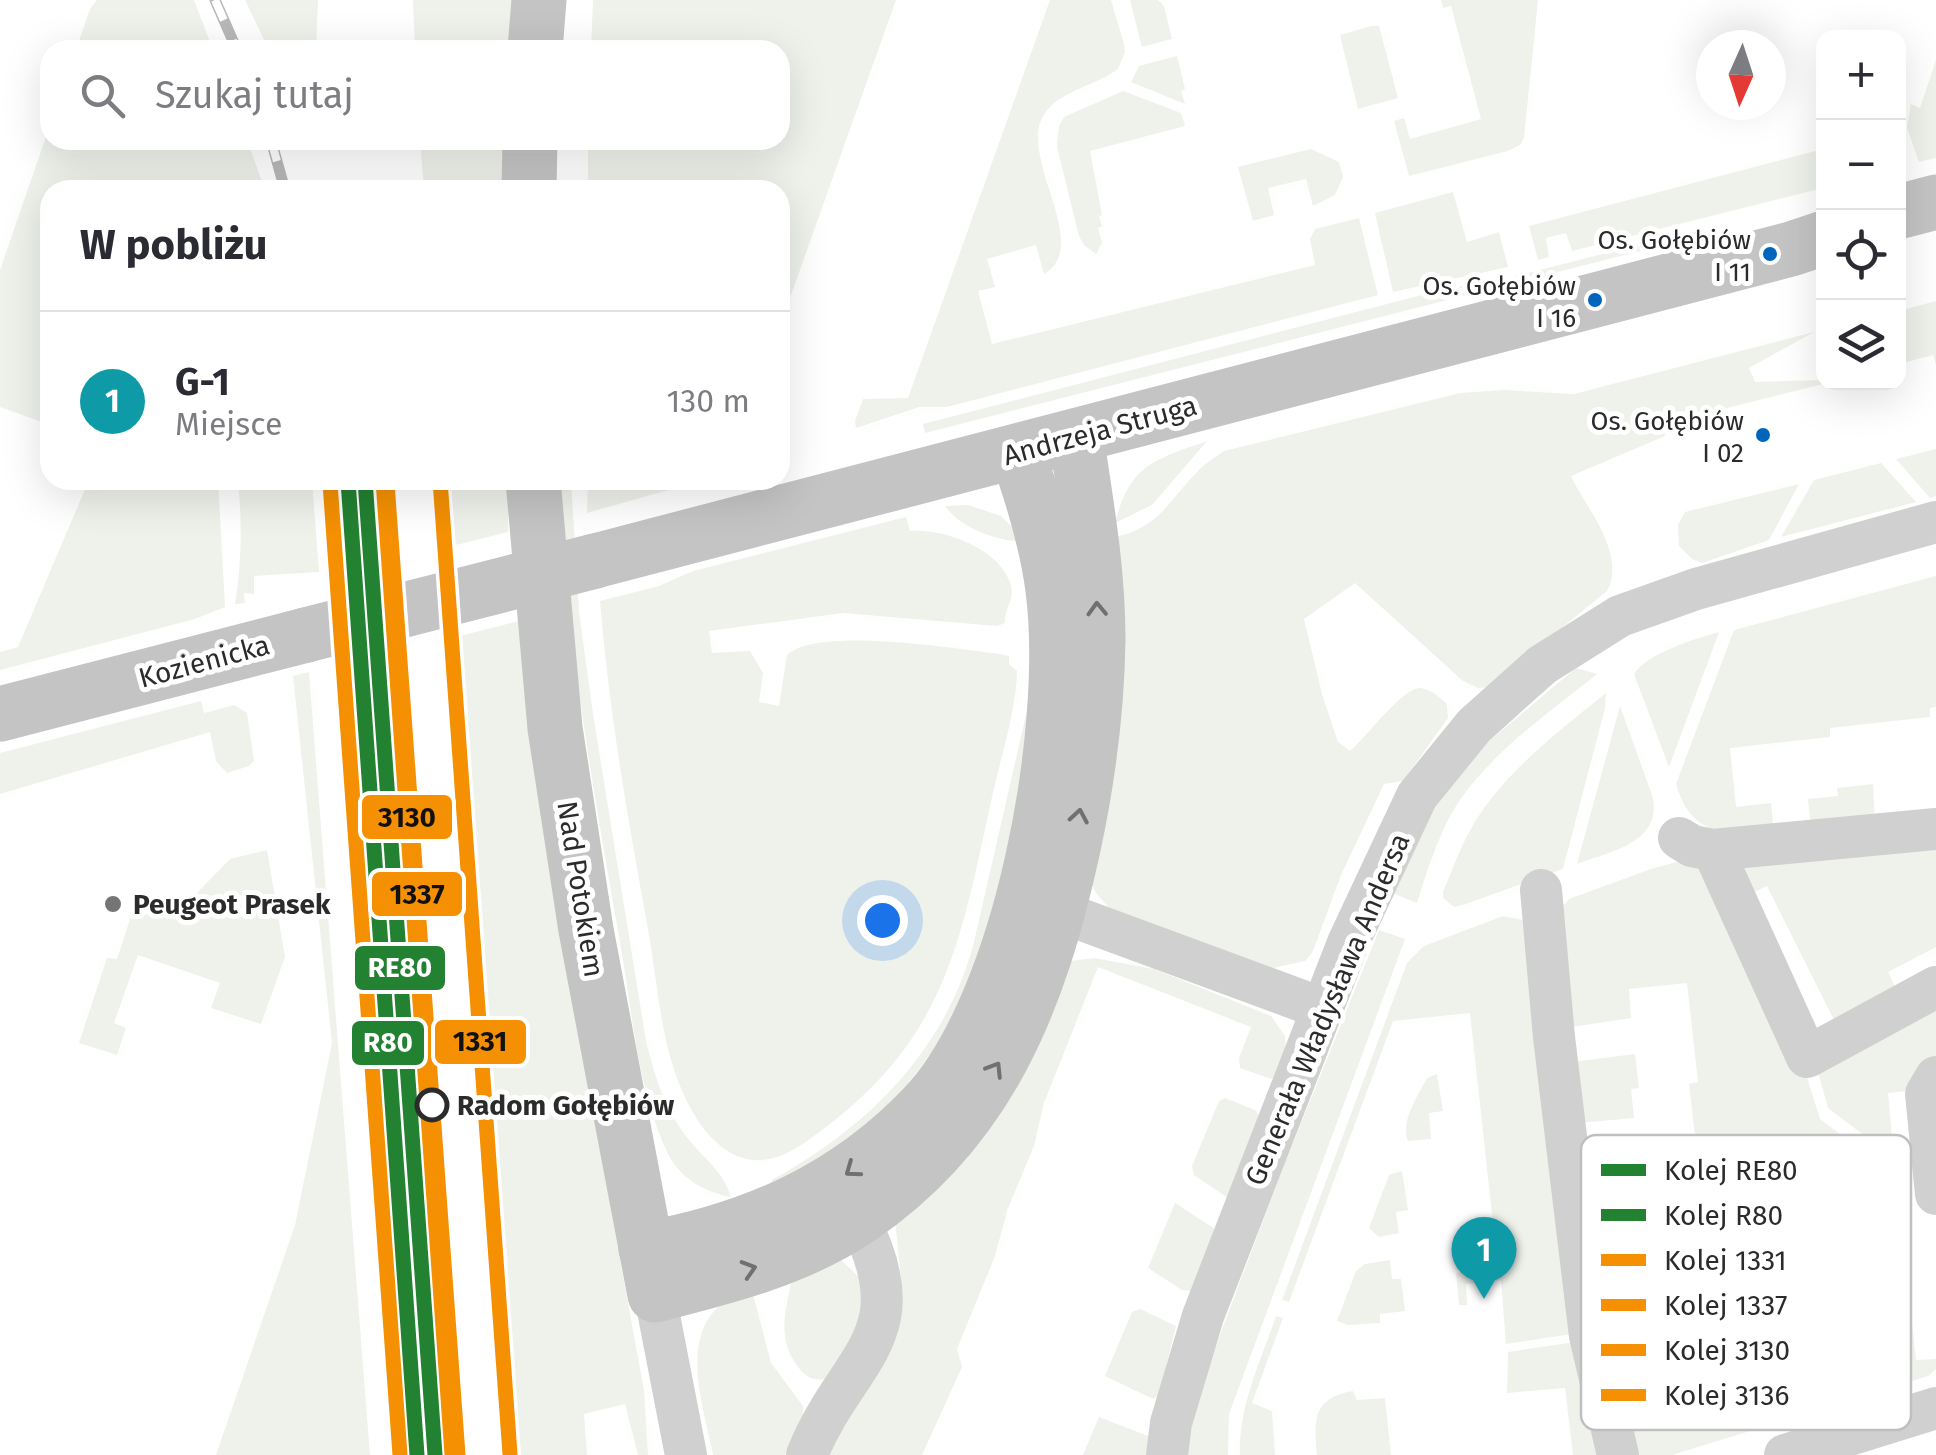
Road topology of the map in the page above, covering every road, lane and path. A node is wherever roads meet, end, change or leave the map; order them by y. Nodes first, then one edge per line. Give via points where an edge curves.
1 (539, 0) edge
2 (536, 40) edge
3 (530, 150) edge
4 (529, 180) edge
5 (1936, 202) edge
6 (1906, 210) edge
7 (1936, 236) edge
8 (1906, 240) edge
9 (1813, 245) edge
10 (1076, 436) junction
11 (1017, 452) junction
12 (535, 490) edge
13 (1936, 522) edge
14 (408, 610) joint
15 (0, 714) edge
16 (1936, 829) edge
17 (1542, 890) dead end
18 (1040, 905) junction
19 (1936, 987) edge
20 (1322, 1008) junction
21 (1936, 1077) edge
22 (1936, 1194) edge
23 (858, 1218) junction
24 (1581, 1262) edge
25 (651, 1272) junction
26 (1936, 1408) edge
27 (1911, 1416) edge
28 (1612, 1430) edge
29 (1865, 1430) edge
30 (686, 1455) edge
31 (807, 1455) edge
32 (1167, 1455) edge
33 (1618, 1455) edge
34 (1785, 1455) edge

1 - 2 main road
3 - 4 main road
5 - 6 main road
7 - 8 main road
9 - 10 main road, Andrzeja Struga
10 - 11 main road, Andrzeja Struga
18 -> 10 main road via 1092,752 1098,638
11 - 14 main road, Andrzeja Struga, bridge
11 - 18 main road via 1046,542 1054,594 1056,665
12 - 25 main road, Nad Potokiem via 555,728
13 - 20 street, Generała Władysława Andersa via 1620,616 1542,665 1474,726 1417,796
14 - 15 main road, Kozienicka, bridge
16 - 19 street via 1696,844 1807,1057
17 - 24 street
18 - 20 street
23 -> 18 main road via 931,1157 998,1066 1028,1007
18 -> 25 main road via 982,1022 926,1106 824,1189 705,1236
20 - 32 street, Generała Władysława Andersa via 1203,1316
21 - 22 street via 1926,1094
25 -> 23 main road via 765,1264
23 - 31 street via 879,1271 878,1323 870,1349
25 - 30 street
26 - 27 street
28 - 33 street
29 - 34 street

